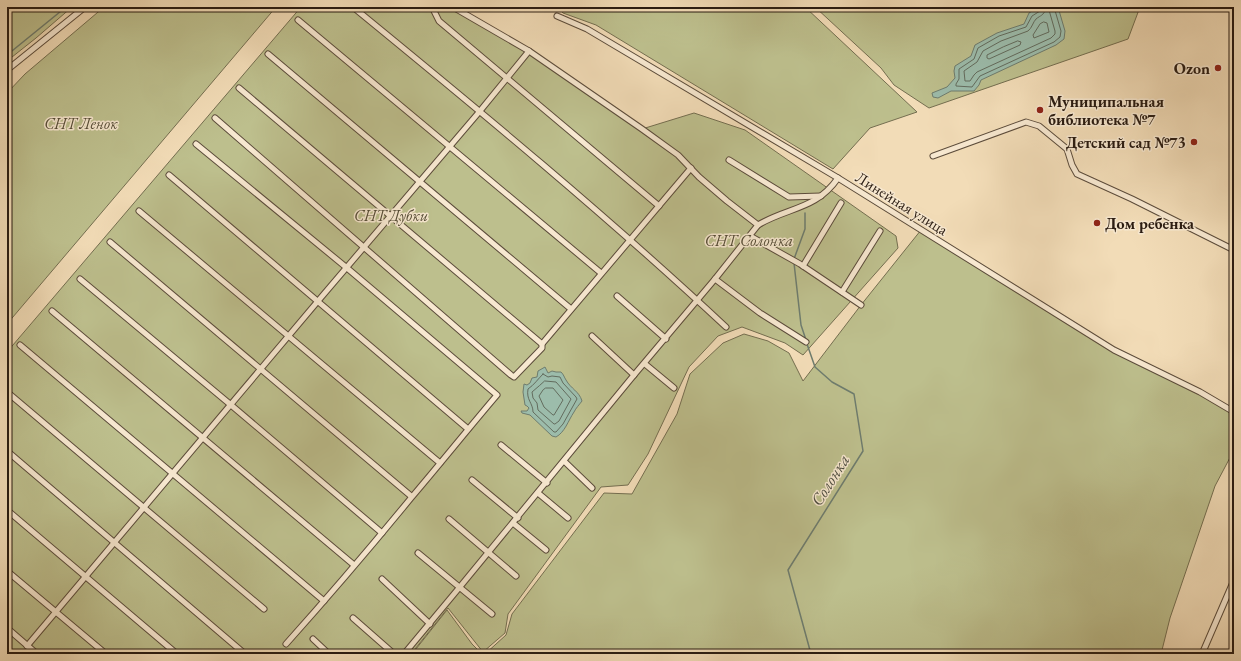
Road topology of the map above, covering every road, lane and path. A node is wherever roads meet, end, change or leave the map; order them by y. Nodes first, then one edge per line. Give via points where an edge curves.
1 (85, 7) edge
2 (353, 7) edge
3 (435, 7) edge
4 (453, 7) edge
5 (557, 16) dead end
6 (298, 20) dead end
7 (529, 51) junction
8 (268, 54) dead end
9 (7, 70) edge
10 (508, 78) junction
11 (239, 88) dead end
12 (480, 111) junction
13 (215, 118) dead end
14 (196, 144) dead end
15 (450, 147) junction
16 (933, 156) dead end
17 (729, 160) dead end
18 (691, 168) junction
19 (169, 175) dead end
20 (838, 178) junction
21 (420, 181) junction
22 (822, 196) junction
23 (842, 203) dead end
24 (659, 206) junction
25 (138, 211) dead end
26 (391, 216) junction
27 (758, 225) junction
28 (880, 231) dead end
29 (750, 236) junction
30 (630, 241) junction
31 (110, 242) dead end
32 (364, 248) junction
33 (1234, 250) edge
34 (803, 266) junction
35 (347, 268) junction
36 (601, 273) junction
37 (716, 279) junction
38 (80, 280) dead end
39 (842, 292) junction
40 (618, 296) dead end
41 (318, 301) junction
42 (698, 301) junction
43 (861, 304) dead end
44 (571, 309) junction
45 (52, 311) dead end
46 (726, 327) dead end
47 (288, 336) junction
48 (592, 336) dead end
49 (666, 339) junction
50 (806, 342) dead end
51 (542, 344) junction
52 (20, 345) dead end
53 (645, 364) junction
54 (261, 369) junction
55 (634, 375) junction
56 (674, 388) dead end
57 (7, 392) edge
58 (231, 405) junction
59 (1234, 412) edge
60 (468, 429) junction
61 (202, 438) junction
62 (501, 445) dead end
63 (7, 451) edge
64 (564, 461) junction
65 (440, 463) junction
66 (172, 473) junction
67 (472, 480) dead end
68 (547, 482) junction
69 (592, 488) dead end
70 (538, 493) junction
71 (410, 496) dead end
72 (144, 508) junction
73 (7, 510) edge
74 (518, 518) junction
75 (568, 518) dead end
76 (449, 519) dead end
77 (513, 524) junction
78 (382, 533) junction
79 (114, 543) junction
80 (546, 550) dead end
81 (489, 552) junction
82 (418, 553) dead end
83 (354, 565) junction
84 (7, 571) edge
85 (516, 576) dead end
86 (86, 577) junction
87 (382, 579) dead end
88 (1234, 580) edge
89 (459, 588) junction
90 (324, 601) junction
91 (264, 609) dead end
92 (56, 612) junction
93 (492, 614) dead end
94 (353, 618) dead end
95 (430, 624) junction
96 (7, 628) edge
97 (313, 639) dead end
98 (286, 644) dead end
99 (27, 646) junction
100 (37, 654) edge
101 (106, 654) edge
102 (177, 654) edge
103 (245, 654) edge
104 (329, 654) edge
105 (394, 654) edge
106 (404, 654) edge
107 (1202, 654) edge

1 - 9 street
2 - 12 street
3 - 10 street via 434,11 439,21
4 - 7 street
5 - 20 street, Линейная улица via 587,28
6 - 15 street
7 - 10 street
7 - 18 street via 648,133
8 - 21 street
10 - 12 street
10 - 24 street
11 - 26 street
12 - 15 street
12 - 30 street
13 - 32 street
14 - 35 street
15 - 21 street
15 - 36 street
16 - 33 street via 1026,122 1039,126 1067,149 1077,174
17 - 22 street via 789,197
18 - 24 street
18 - 27 street
19 - 41 street
20 - 22 street
20 - 59 street, Линейная улица via 1114,350 1200,392
21 - 26 street
21 - 44 street
22 - 27 street
23 - 34 street
24 - 30 street
25 - 47 street
26 - 32 street
26 - 51 street
27 - 29 street
28 - 39 street
29 - 34 street
29 - 37 street
30 - 36 street
30 - 42 street
31 - 54 street
32 - 35 street
32 - 51 street via 514,377 542,348
34 - 39 street
35 - 41 street
35 - 60 street via 497,395
36 - 44 street
37 - 42 street
37 - 50 street via 760,313
38 - 58 street
39 - 43 street
40 - 49 street
41 - 47 street
41 - 60 street
42 - 46 street
42 - 49 street
44 - 51 street
45 - 61 street
47 - 54 street
47 - 65 street
48 - 55 street
49 - 53 street
52 - 66 street
53 - 55 street
53 - 56 street
54 - 58 street
54 - 71 street
55 - 64 street
57 - 72 street
58 - 61 street
58 - 78 street
60 - 65 street
61 - 66 street
61 - 83 street
62 - 68 street
63 - 79 street
64 - 68 street
64 - 69 street
65 - 78 street
66 - 72 street
66 - 90 street
67 - 74 street
68 - 70 street
70 - 74 street
70 - 75 street
72 - 79 street
72 - 91 street
73 - 86 street
74 - 77 street
76 - 81 street
77 - 80 street
77 - 81 street
78 - 83 street
79 - 86 street
79 - 103 street
81 - 85 street
81 - 89 street
82 - 89 street
83 - 90 street
84 - 92 street
86 - 92 street
86 - 102 street
87 - 95 street
88 - 107 street
89 - 93 street
89 - 95 street
90 - 98 street
92 - 99 street
92 - 101 street
94 - 105 street
95 - 106 street
96 - 99 street
97 - 104 street
99 - 100 street

